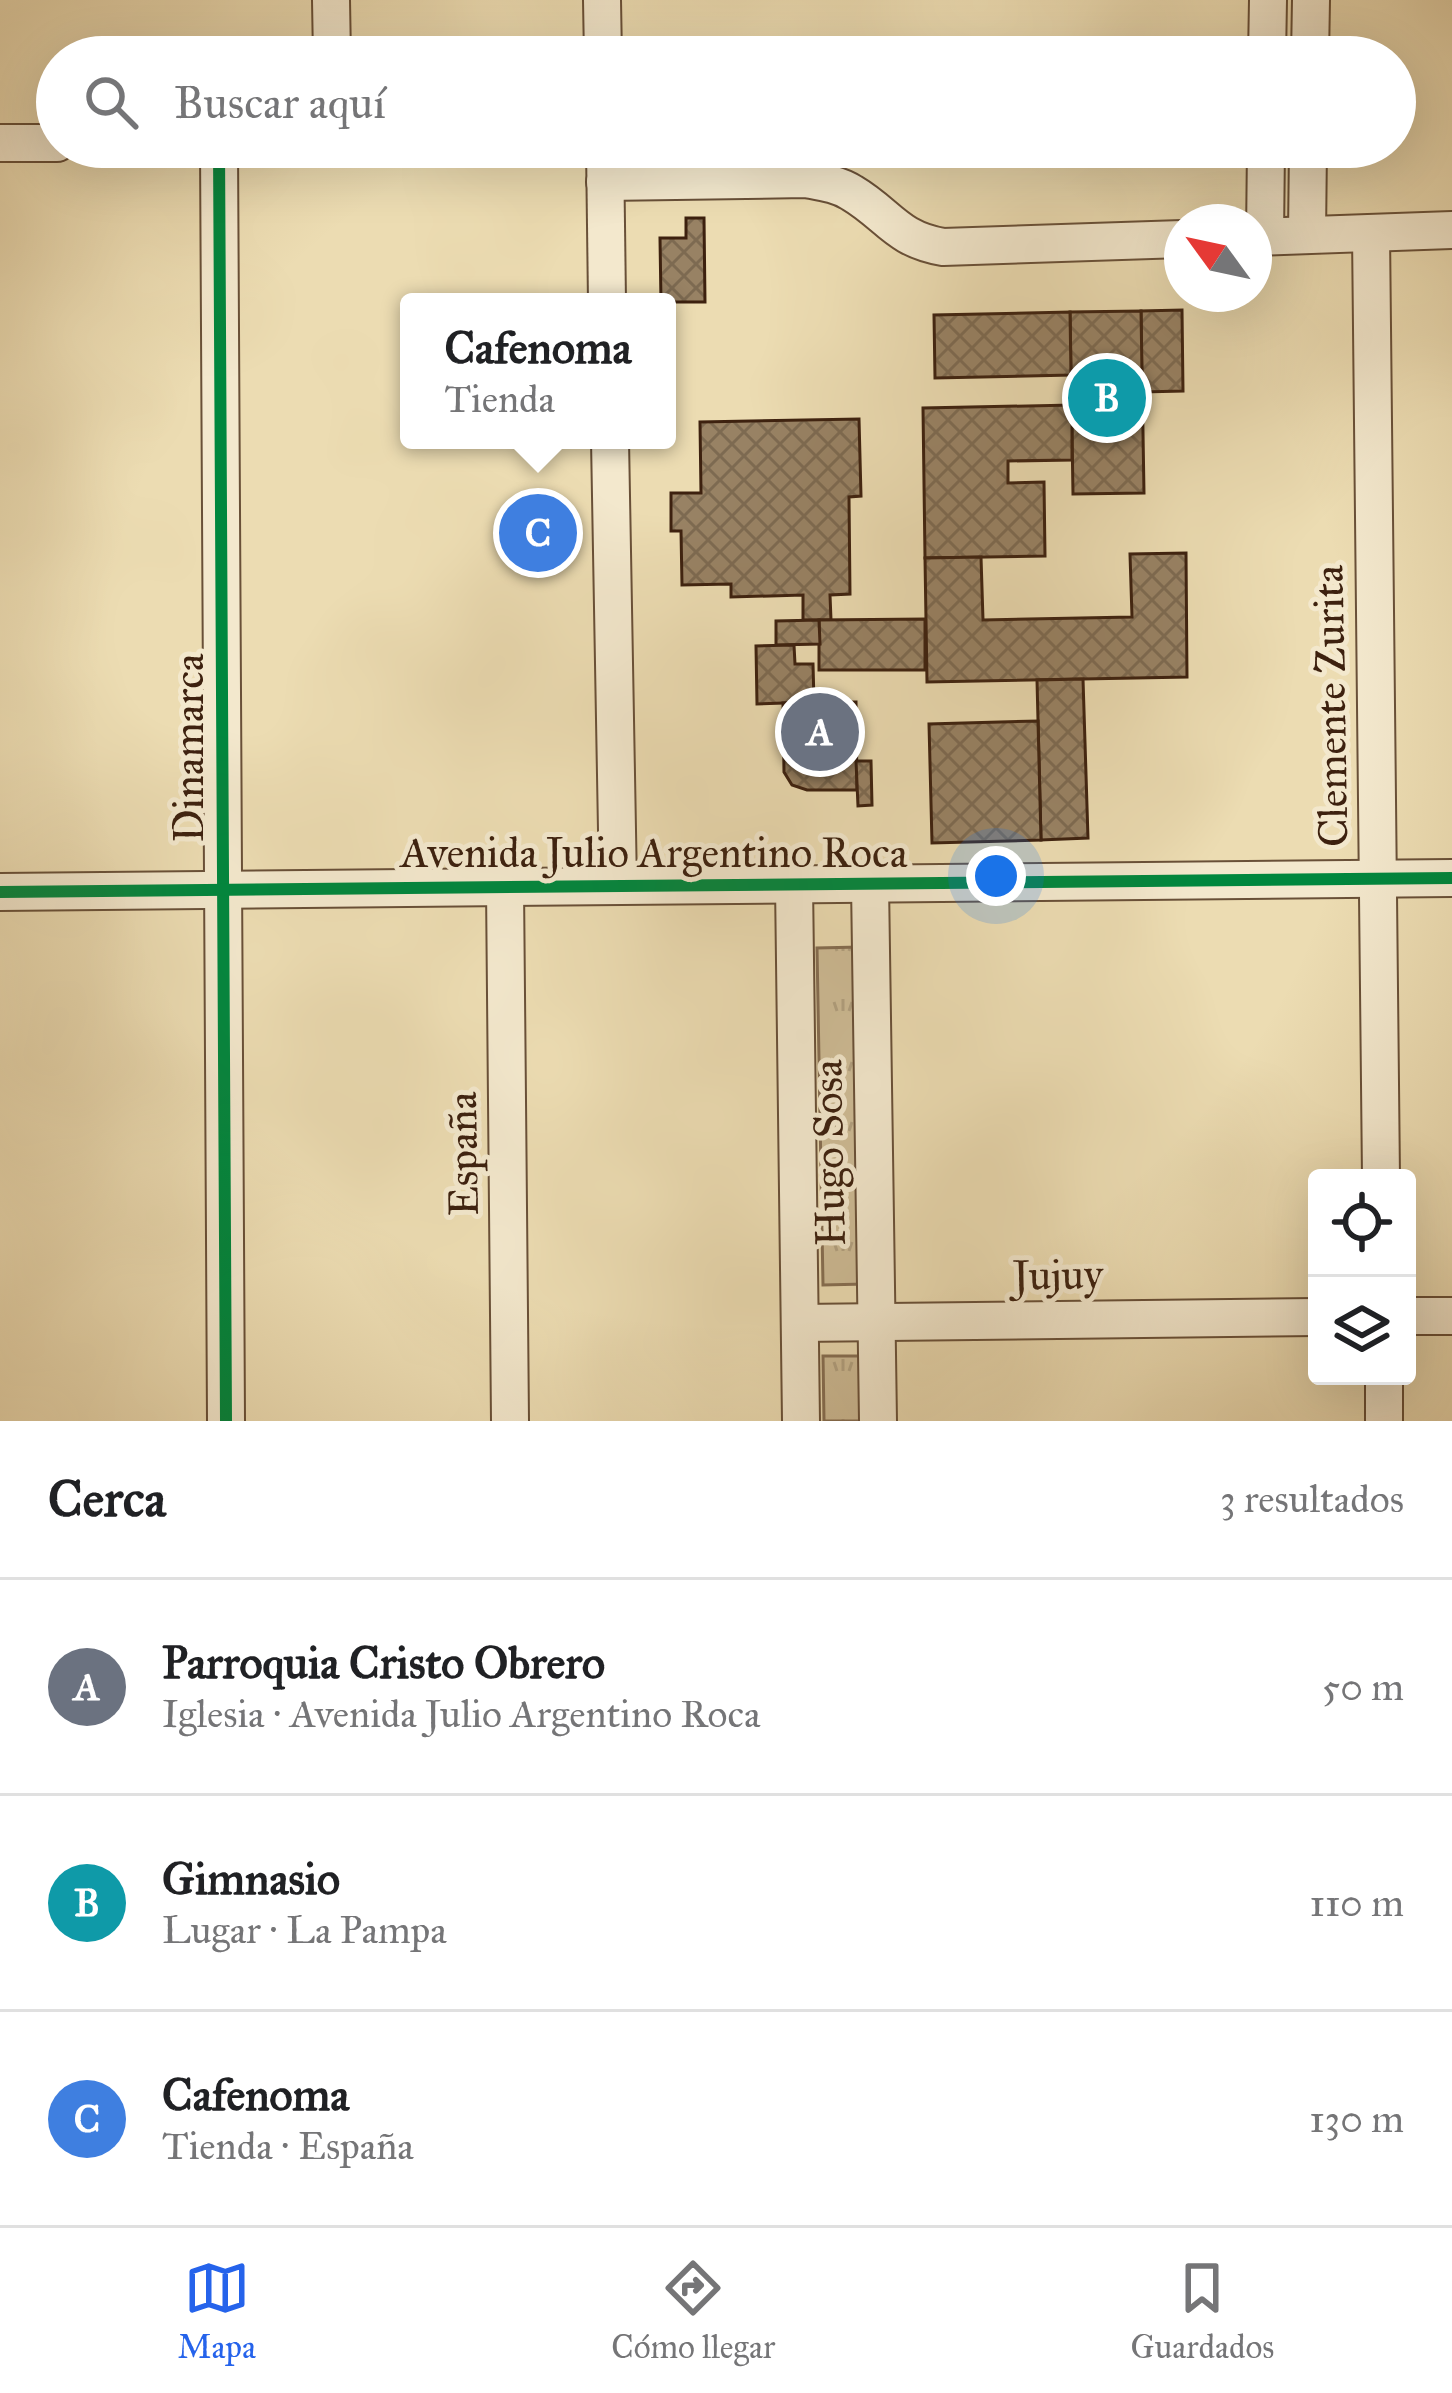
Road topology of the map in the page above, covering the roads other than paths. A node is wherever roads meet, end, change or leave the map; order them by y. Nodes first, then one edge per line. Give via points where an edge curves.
1 (331, 0) edge
2 (602, 0) edge
3 (1268, 0) edge
4 (1311, 0) edge
5 (332, 36) edge
6 (603, 36) edge
7 (1268, 36) edge
8 (1310, 36) edge
9 (36, 142) edge
10 (0, 143) edge
11 (219, 168) edge
12 (605, 168) edge
13 (659, 168) edge
14 (1265, 168) edge
15 (1308, 168) edge
16 (1262, 204) edge
17 (1452, 230) edge
18 (1371, 233) junction
19 (1307, 235) junction
20 (1272, 236) edge
21 (1164, 240) edge
22 (607, 293) edge
23 (610, 449) edge
24 (1452, 878) edge
25 (1378, 879) junction
26 (794, 884) junction
27 (870, 884) junction
28 (505, 886) junction
29 (618, 886) junction
30 (223, 889) junction
31 (0, 892) edge
32 (1382, 1169) edge
33 (1416, 1316) edge
34 (1452, 1316) edge
35 (1308, 1317) edge
36 (800, 1323) junction
37 (876, 1323) junction
38 (1384, 1385) edge
39 (226, 1421) edge
40 (510, 1421) edge
41 (801, 1421) edge
42 (878, 1421) edge
43 (1384, 1421) edge

1 - 5 street
2 - 6 street
3 - 7 street
4 - 8 street
9 - 10 street
11 - 30 street, Dinamarca
12 - 22 street
13 - 21 street via 823,182 911,238 944,247
14 - 16 street
15 - 19 street
17 - 18 street
18 - 19 street
18 - 25 street, Clemente Zurita
19 - 20 street
23 - 29 street
24 - 25 street, Avenida Julio Argentino Roca
25 - 27 street, Avenida Julio Argentino Roca
25 - 32 street, Clemente Zurita
26 - 27 street, Avenida Julio Argentino Roca
26 - 29 street, Avenida Julio Argentino Roca
26 - 36 street, Hugo Sosa
27 - 37 street, Hugo Sosa
28 - 29 street, Avenida Julio Argentino Roca
28 - 30 street, Avenida Julio Argentino Roca
28 - 40 street, España
30 - 31 street, Avenida Julio Argentino Roca
30 - 39 street, Dinamarca
33 - 34 street
35 - 37 street, Jujuy
36 - 37 street, Jujuy
36 - 41 street, Hugo Sosa
37 - 42 street, Hugo Sosa
38 - 43 street

